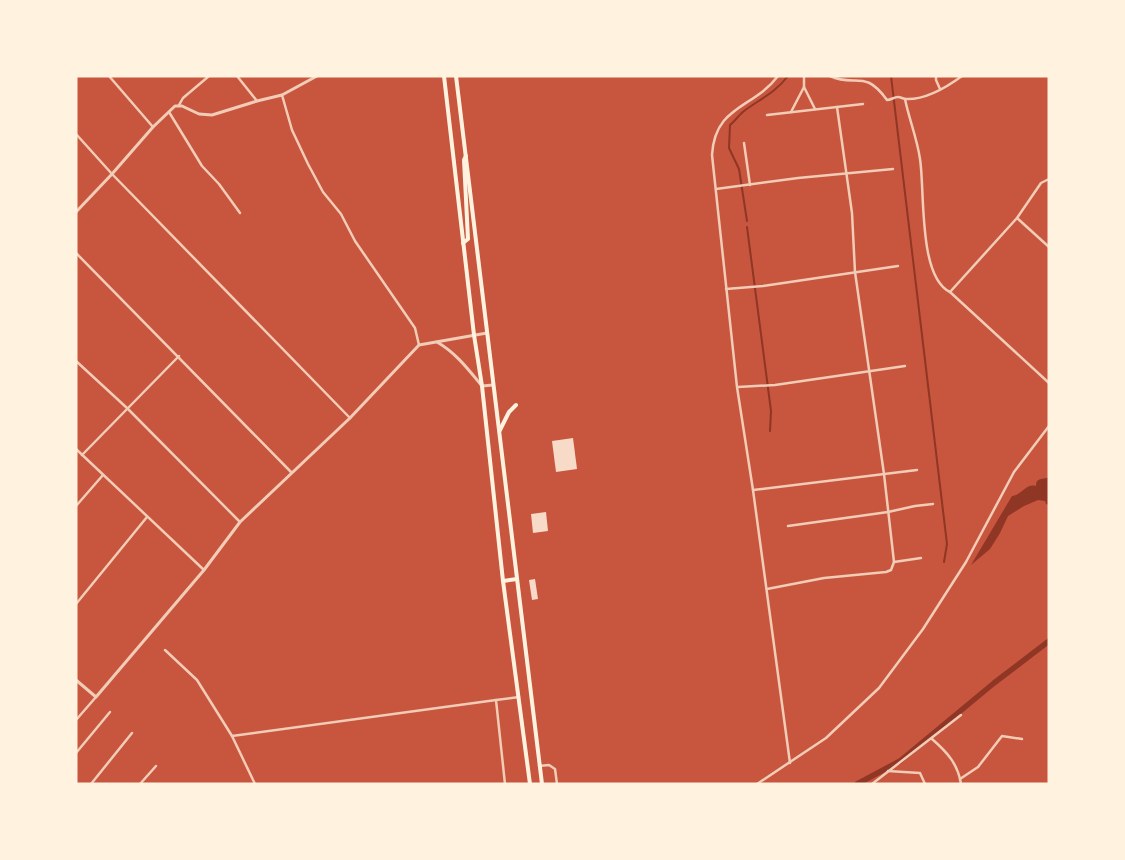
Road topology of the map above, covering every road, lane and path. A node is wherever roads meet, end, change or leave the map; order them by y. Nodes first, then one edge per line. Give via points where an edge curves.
1 (109, 76) edge
2 (209, 76) edge
3 (237, 76) edge
4 (316, 76) edge
5 (444, 76) edge
6 (456, 76) edge
7 (778, 76) edge
8 (804, 76) edge
9 (830, 76) edge
10 (936, 76) edge
11 (962, 76) edge
12 (804, 87) junction
13 (940, 90) junction
14 (282, 95) junction
15 (905, 99) junction
16 (257, 101) junction
17 (863, 104) dead end
18 (179, 105) junction
19 (837, 107) junction
20 (815, 109) junction
21 (168, 112) junction
22 (791, 112) junction
23 (767, 114) dead end
24 (153, 126) junction
25 (76, 134) edge
26 (744, 143) dead end
27 (466, 156) junction
28 (893, 169) dead end
29 (112, 174) junction
30 (846, 174) junction
31 (1049, 179) edge
32 (750, 185) junction
33 (716, 189) junction
34 (76, 212) edge
35 (240, 213) dead end
36 (1018, 218) junction
37 (463, 243) junction
38 (1049, 247) edge
39 (76, 254) edge
40 (898, 266) dead end
41 (855, 272) junction
42 (726, 289) junction
43 (950, 292) junction
44 (487, 333) junction
45 (474, 335) junction
46 (436, 342) junction
47 (419, 345) junction
48 (178, 356) junction
49 (76, 361) edge
50 (905, 366) dead end
51 (870, 371) junction
52 (1049, 383) edge
53 (494, 385) junction
54 (482, 386) junction
55 (737, 387) junction
56 (516, 405) dead end
57 (127, 408) junction
58 (350, 418) junction
59 (1049, 426) edge
60 (499, 432) junction
61 (76, 449) edge
62 (82, 455) junction
63 (917, 470) dead end
64 (292, 472) junction
65 (884, 474) junction
66 (103, 475) junction
67 (753, 490) junction
68 (933, 504) dead end
69 (76, 506) edge
70 (888, 512) junction
71 (147, 517) junction
72 (240, 522) junction
73 (788, 526) dead end
74 (921, 558) dead end
75 (894, 562) junction
76 (204, 570) junction
77 (517, 579) junction
78 (503, 581) junction
79 (767, 589) junction
80 (76, 604) edge
81 (165, 650) dead end
82 (76, 680) edge
83 (96, 697) junction
84 (519, 697) junction
85 (496, 700) junction
86 (110, 712) dead end
87 (961, 715) dead end
88 (76, 720) edge
89 (132, 734) dead end
90 (232, 736) junction
91 (932, 739) junction
92 (1022, 739) dead end
93 (76, 754) edge
94 (790, 763) junction
95 (156, 766) dead end
96 (539, 766) junction
97 (888, 771) junction
98 (960, 779) junction
99 (91, 784) edge
100 (140, 784) edge
101 (255, 784) edge
102 (505, 784) edge
103 (530, 784) edge
104 (542, 784) edge
105 (557, 784) edge
106 (757, 784) edge
107 (872, 784) edge
108 (925, 784) edge
109 (961, 784) edge

1 - 24 street
2 - 18 street
3 - 16 street
4 - 14 street
5 - 37 highway
6 - 27 highway
7 - 33 street via 729,115 717,129 712,155
8 - 12 street
9 - 15 street via 837,80 870,82 886,100
10 - 13 street
11 - 13 street
12 - 20 street
12 - 22 street
13 - 15 street
14 - 16 street
14 - 47 street via 292,130 311,171 415,328
15 - 43 street via 921,160 928,251 936,277 942,288
16 - 18 street via 212,115 199,114
17 - 19 street
18 - 21 street
19 - 20 street
19 - 30 street
20 - 22 street
21 - 24 street
21 - 35 street via 202,166
22 - 23 street
24 - 29 street
25 - 29 street
26 - 32 street
27 - 37 highway via 468,239
27 - 44 highway
28 - 30 street
29 - 34 street
29 - 58 street
30 - 32 street
30 - 41 street
31 - 36 street via 1041,183
32 - 33 street
33 - 42 street
36 - 38 street
36 - 43 street
37 - 45 highway
39 - 48 street
40 - 41 street
41 - 42 street
41 - 51 street
42 - 55 street
43 - 52 street
44 - 45 street
44 - 53 highway
45 - 46 street
45 - 54 highway
46 - 47 street
46 - 54 street via 453,352
47 - 58 street
48 - 57 street
48 - 64 street
49 - 57 street
50 - 51 street
51 - 55 street via 775,385
51 - 65 street
53 - 54 street
53 - 60 highway
54 - 78 highway
55 - 67 street
56 - 60 highway
57 - 62 street
57 - 72 street
58 - 64 street
59 - 94 street via 1014,472 966,562 902,659 879,688 844,722
60 - 77 highway
61 - 62 street
62 - 66 street
63 - 65 street
64 - 72 street
65 - 67 street
65 - 70 street
66 - 69 street
66 - 71 street
67 - 79 street
68 - 70 street
70 - 73 street
70 - 75 street
71 - 76 street
71 - 80 street
72 - 76 street
74 - 75 street
75 - 79 street via 891,570 886,572 824,578
76 - 83 street
77 - 78 highway
77 - 96 highway
78 - 84 highway
79 - 94 street
81 - 90 street via 197,680
82 - 83 street
83 - 88 street
84 - 85 street
84 - 103 highway
85 - 90 street
85 - 102 street
86 - 93 street
87 - 91 street
89 - 99 street
90 - 101 street
91 - 97 street
91 - 98 street via 947,753
92 - 98 street via 1002,736 978,766
94 - 106 street
95 - 100 street
96 - 104 highway
96 - 105 street via 549,765 555,769
97 - 107 street
97 - 108 street via 920,773
98 - 109 street

